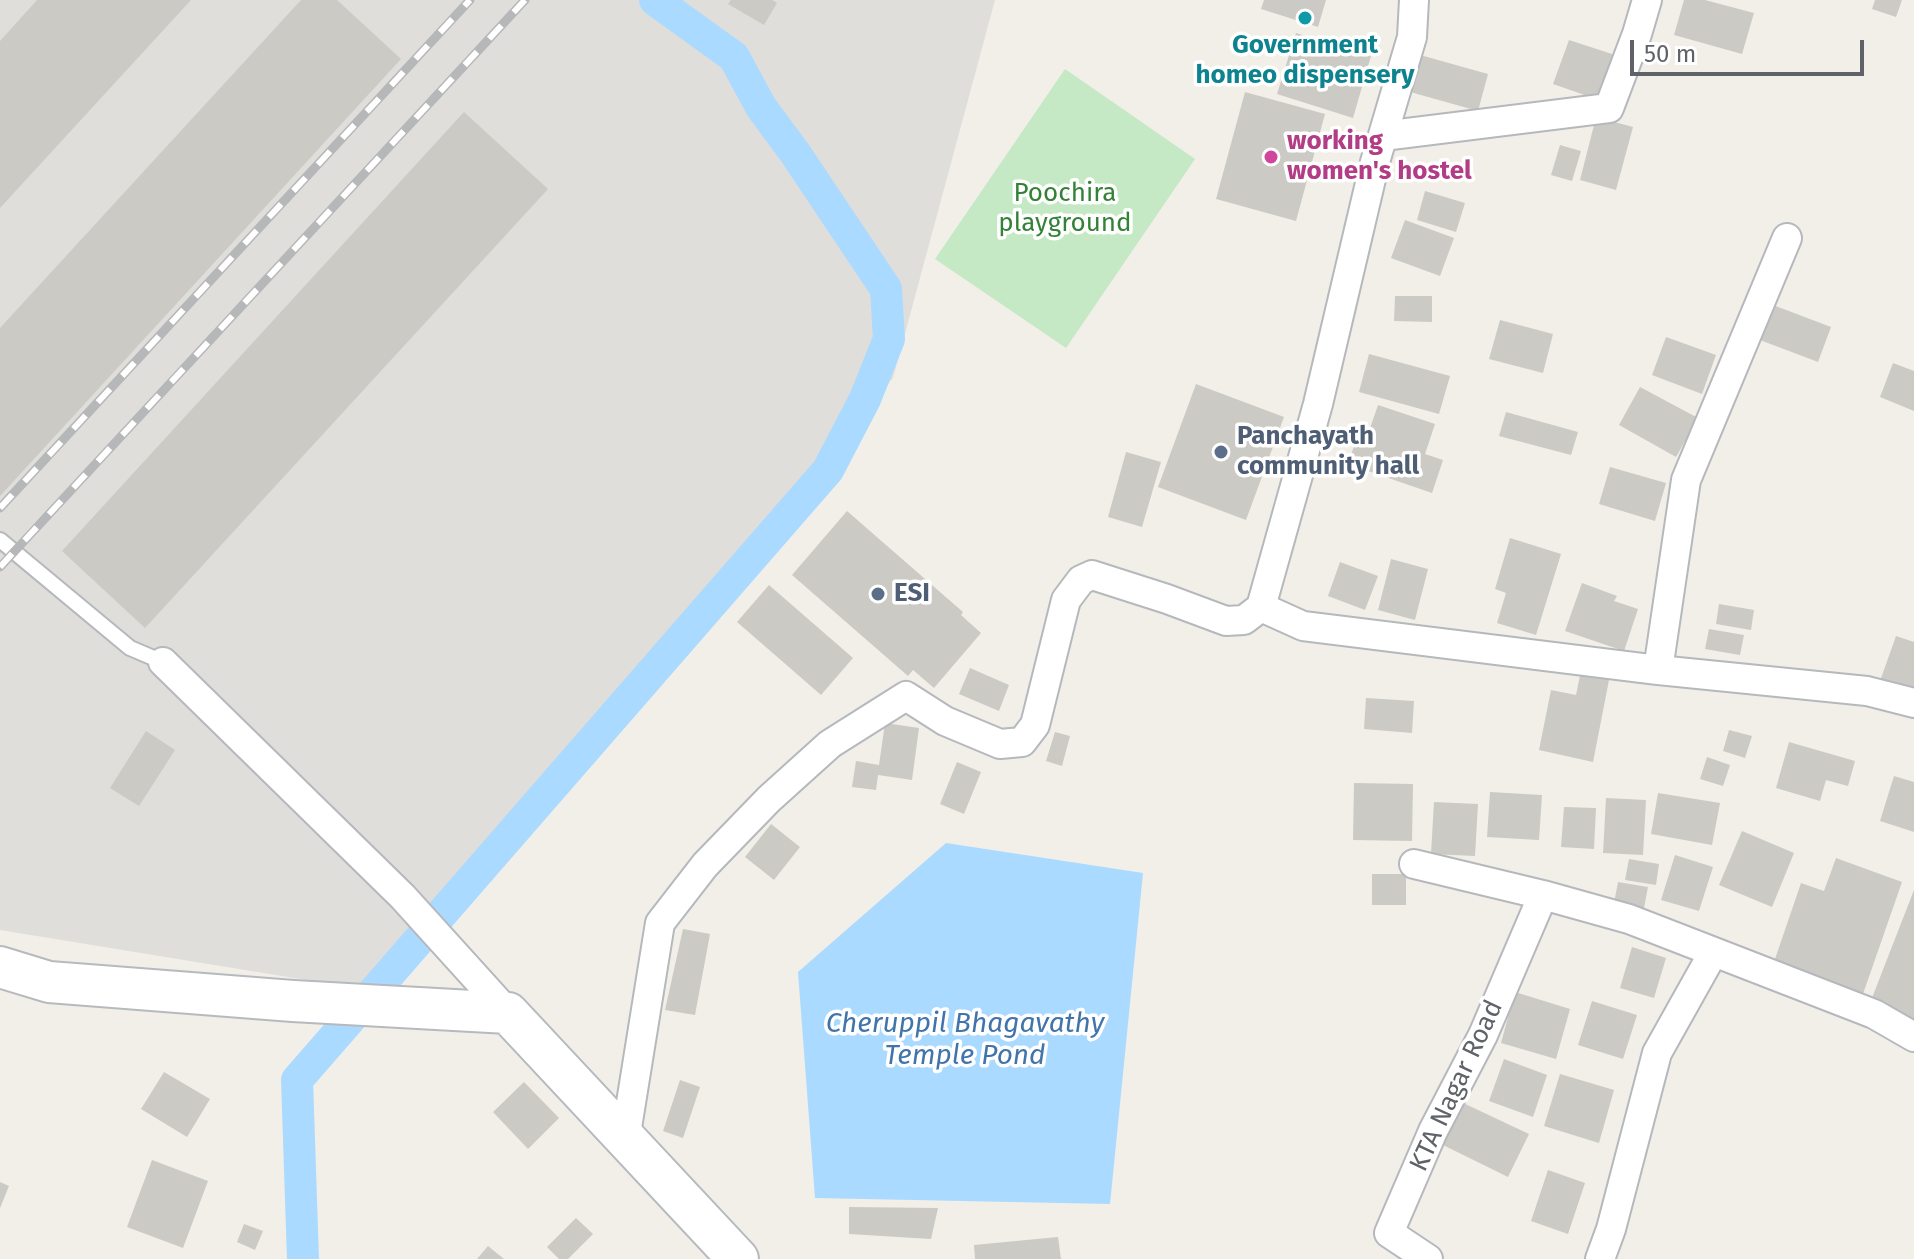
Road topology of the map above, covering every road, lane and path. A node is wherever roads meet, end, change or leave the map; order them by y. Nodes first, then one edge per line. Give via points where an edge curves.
1 (1414, 0) edge
2 (1647, 0) edge
3 (1383, 136) junction
4 (1787, 238) dead end
5 (0, 540) edge
6 (1261, 607) junction
7 (163, 662) joint
8 (1658, 670) junction
9 (1914, 703) edge
10 (1414, 864) dead end
11 (1543, 895) junction
12 (1713, 953) junction
13 (0, 967) edge
14 (508, 1013) junction
15 (1914, 1037) edge
16 (625, 1140) junction
17 (738, 1259) edge
18 (1428, 1259) edge
19 (1600, 1259) edge

1 - 3 street via 1412,37
2 - 3 street via 1609,108
3 - 6 street via 1318,404
4 - 8 street via 1686,480
5 - 7 lane via 130,648
6 - 8 street via 1303,626
6 - 16 street via 1244,620 1226,621 1092,575 1081,580 1066,600 1035,725 1022,742 1000,744 945,721 906,696 830,744 705,865 660,923
7 - 14 street via 403,897
8 - 9 street via 1867,691
10 - 11 street
11 - 12 street via 1629,919
11 - 18 street, KTA Nagar Road via 1389,1233
12 - 15 street via 1874,1014
12 - 19 street via 1657,1053
13 - 14 street via 49,982
14 - 16 street
16 - 17 street

